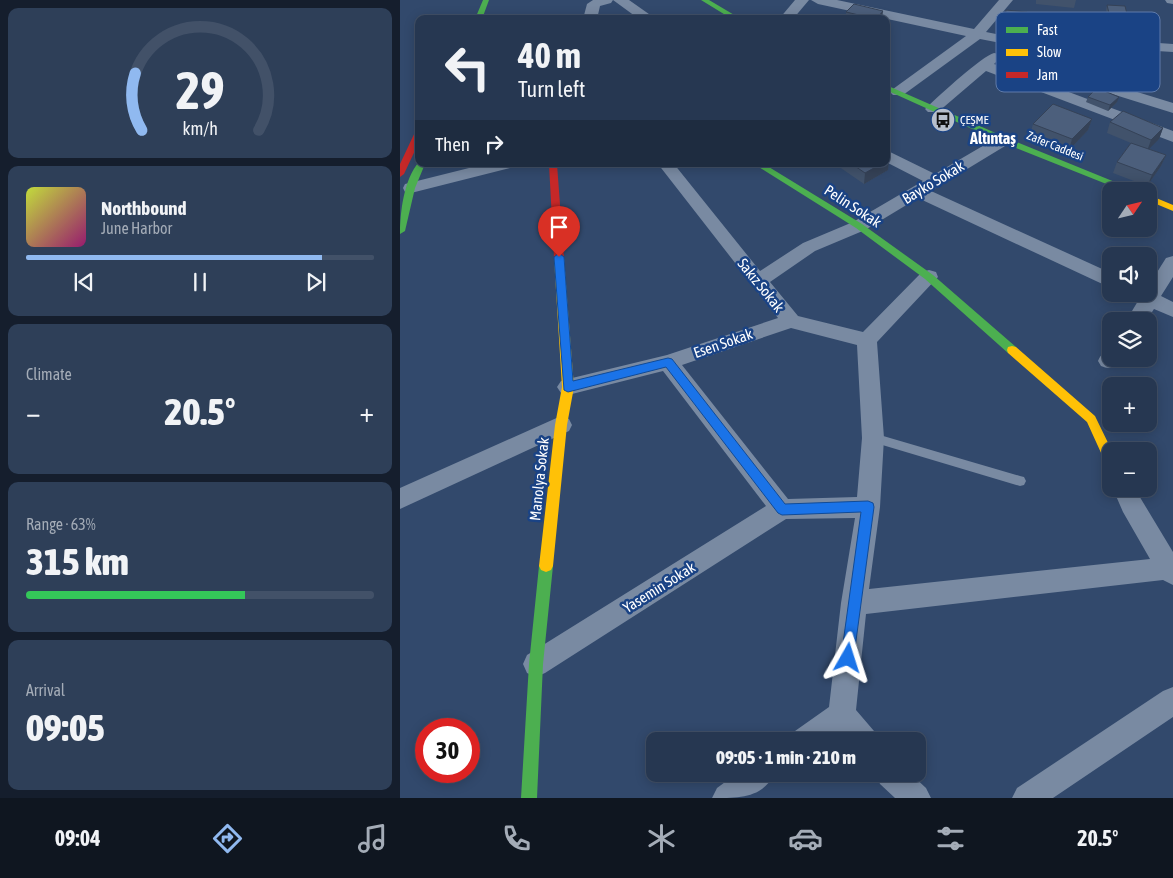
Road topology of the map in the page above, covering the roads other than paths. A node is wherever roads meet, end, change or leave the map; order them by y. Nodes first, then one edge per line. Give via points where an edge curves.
1 (476, 0) edge
2 (486, 0) edge
3 (620, 0) edge
4 (704, 0) edge
5 (802, 0) edge
6 (818, 0) edge
7 (881, 0) edge
8 (1006, 0) edge
9 (596, 1) edge
10 (872, 12) junction
11 (470, 15) edge
12 (480, 15) edge
13 (591, 15) edge
14 (643, 15) edge
15 (731, 15) edge
16 (789, 15) edge
17 (886, 15) edge
18 (890, 16) edge
19 (976, 35) junction
20 (996, 38) edge
21 (1160, 47) edge
22 (1173, 48) edge
23 (996, 54) edge
24 (984, 65) junction
25 (996, 70) edge
26 (892, 90) edge
27 (1055, 92) edge
28 (1121, 92) edge
29 (1173, 108) edge
30 (933, 109) junction
31 (1173, 137) edge
32 (1004, 140) junction
33 (415, 141) edge
34 (890, 157) edge
35 (420, 167) edge
36 (492, 167) edge
37 (554, 167) edge
38 (668, 167) edge
39 (763, 167) edge
40 (400, 174) edge
41 (934, 180) junction
42 (1109, 182) edge
43 (411, 188) junction
44 (917, 191) junction
45 (1158, 202) edge
46 (1173, 208) edge
47 (859, 226) junction
48 (400, 230) edge
49 (1173, 262) edge
50 (929, 276) junction
51 (1102, 277) edge
52 (758, 281) junction
53 (1157, 282) edge
54 (1157, 302) edge
55 (1173, 310) edge
56 (791, 321) junction
57 (867, 340) junction
58 (668, 362) junction
59 (568, 387) junction
60 (561, 425) junction
61 (873, 438) junction
62 (1102, 443) edge
63 (1020, 481) dead end
64 (1129, 497) edge
65 (400, 499) edge
66 (868, 507) junction
67 (782, 509) junction
68 (1171, 571) edge
69 (854, 603) junction
70 (536, 664) junction
71 (1173, 701) edge
72 (842, 714) junction
73 (817, 732) edge
74 (857, 732) edge
75 (749, 782) edge
76 (899, 782) edge
77 (529, 798) edge
78 (727, 798) edge
79 (916, 798) edge
80 (1027, 798) edge

1 - 11 street
2 - 12 street
3 - 14 street
4 - 15 street
5 - 16 street
6 - 10 street
7 - 10 street
8 - 19 street
9 - 13 street
10 - 17 street
18 - 19 street
19 - 20 street
19 - 26 street
21 - 22 street
23 - 24 street
24 - 25 street
24 - 30 street
26 - 30 street, Zafer Caddesi
27 - 31 street
28 - 29 street
30 - 32 street, Zafer Caddesi
32 - 41 street, Bayko Sokak
32 - 42 street, Zafer Caddesi
33 - 40 street
34 - 41 street
35 - 43 street
36 - 43 street
37 - 59 street, Manolya Sokak
38 - 52 street, Sakız Sokak
39 - 47 street, Pelin Sokak
41 - 44 street, Bayko Sokak
43 - 48 street
44 - 47 street, Bayko Sokak
44 - 51 street
45 - 46 street
47 - 50 street, Pelin Sokak
47 - 52 street, Bayko Sokak via 809,247
49 - 53 street
50 - 57 street
50 - 62 street, Pelin Sokak via 1091,419
52 - 56 street, Sakız Sokak
54 - 55 street
56 - 57 street, Sakız Sokak
56 - 58 street, Esen Sokak
57 - 61 street
58 - 59 street, Esen Sokak
58 - 67 street
59 - 60 street, Manolya Sokak
60 - 65 street
60 - 70 street, Manolya Sokak
61 - 63 lane
61 - 66 street
64 - 68 street
66 - 67 street
66 - 69 street
67 - 70 street, Yasemin Sokak
68 - 69 street
69 - 72 street
70 - 77 street, Manolya Sokak
71 - 80 street
72 - 73 street
72 - 74 street
75 - 78 street
76 - 79 street

